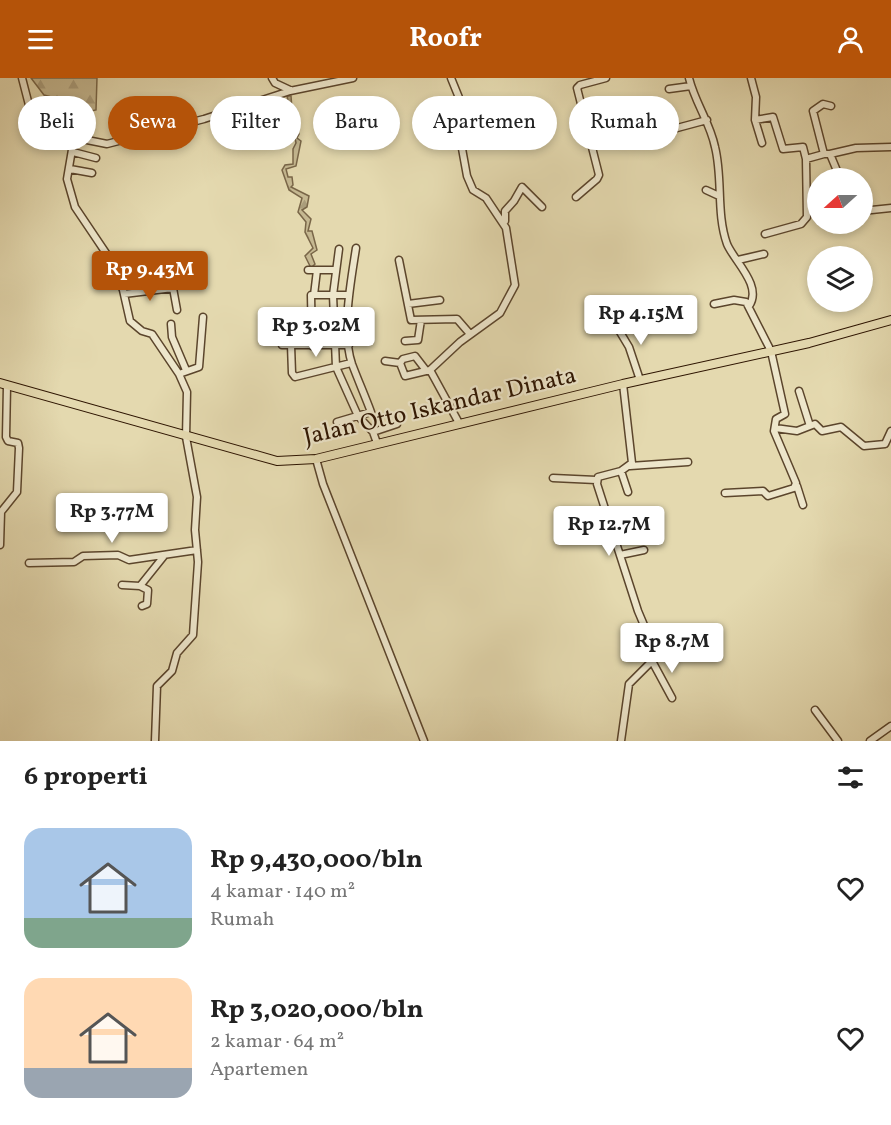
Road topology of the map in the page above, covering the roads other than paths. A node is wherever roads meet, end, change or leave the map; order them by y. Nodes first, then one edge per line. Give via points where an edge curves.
1 (22, 78) edge
2 (272, 78) edge
3 (353, 78) edge
4 (451, 78) edge
5 (606, 78) edge
6 (689, 78) edge
7 (751, 78) edge
8 (691, 86) junction
9 (669, 89) dead end
10 (287, 92) junction
11 (27, 96) edge
12 (831, 105) dead end
13 (707, 120) junction
14 (755, 120) junction
15 (679, 128) edge
16 (96, 142) edge
17 (762, 143) dead end
18 (891, 147) edge
19 (73, 152) joint
20 (827, 154) junction
21 (96, 158) dead end
22 (806, 159) junction
23 (835, 168) edge
24 (70, 169) junction
25 (92, 173) dead end
26 (706, 190) dead end
27 (576, 196) dead end
28 (719, 196) junction
29 (542, 207) dead end
30 (891, 208) edge
31 (873, 210) edge
32 (506, 228) junction
33 (765, 234) dead end
34 (356, 248) dead end
35 (339, 249) dead end
36 (764, 254) dead end
37 (399, 260) dead end
38 (738, 260) junction
39 (308, 270) dead end
40 (317, 270) junction
41 (335, 270) junction
42 (124, 294) junction
43 (314, 295) junction
44 (333, 295) junction
45 (349, 295) junction
46 (440, 300) dead end
47 (408, 304) junction
48 (714, 304) dead end
49 (749, 306) junction
50 (177, 310) dead end
51 (203, 317) dead end
52 (421, 320) junction
53 (891, 320) edge
54 (171, 324) dead end
55 (617, 327) dead end
56 (470, 334) junction
57 (405, 341) dead end
58 (282, 345) dead end
59 (291, 345) junction
60 (333, 345) junction
61 (349, 345) junction
62 (312, 346) junction
63 (771, 351) junction
64 (385, 361) dead end
65 (351, 363) junction
66 (400, 363) junction
67 (336, 367) junction
68 (186, 370) junction
69 (427, 370) junction
70 (179, 374) junction
71 (640, 380) junction
72 (623, 384) junction
73 (3, 385) edge
74 (799, 391) dead end
75 (380, 410) dead end
76 (371, 412) junction
77 (358, 416) junction
78 (337, 422) dead end
79 (459, 423) junction
80 (397, 424) dead end
81 (810, 426) junction
82 (775, 428) junction
83 (891, 430) edge
84 (373, 432) junction
85 (186, 437) junction
86 (387, 441) junction
87 (377, 443) junction
88 (316, 459) junction
89 (688, 462) dead end
90 (630, 466) junction
91 (621, 471) junction
92 (553, 478) dead end
93 (596, 480) junction
94 (796, 486) junction
95 (628, 492) dead end
96 (725, 493) dead end
97 (804, 505) dead end
98 (0, 544) edge
99 (197, 550) junction
100 (644, 550) dead end
101 (620, 555) junction
102 (164, 556) junction
103 (29, 563) dead end
104 (122, 585) dead end
105 (140, 586) junction
106 (142, 606) dead end
107 (652, 661) junction
108 (672, 698) dead end
109 (815, 710) dead end
110 (891, 726) edge
111 (155, 741) edge
112 (424, 741) edge
113 (621, 741) edge
114 (838, 741) edge
115 (870, 741) edge

1 - 11 street
2 - 10 street
3 - 10 street
4 - 32 street via 464,110 457,121 467,176 473,190 486,198
5 - 27 street via 577,88 599,175
6 - 8 street
7 - 14 street via 756,97
8 - 9 street
8 - 13 street
10 - 16 street via 121,141
12 - 20 street via 824,104 813,111
13 - 15 street
13 - 28 street via 718,161
14 - 17 street
14 - 22 street via 773,117 783,149 803,147
18 - 20 street
19 - 21 street
19 - 24 street
20 - 22 street
20 - 23 street
22 - 33 street via 807,217 801,225
24 - 25 street
24 - 42 street via 68,179 75,207 108,255
26 - 28 street
28 - 38 street via 726,241
29 - 32 street via 522,188 504,211
30 - 31 street
32 - 56 street via 514,268 513,291 500,313
34 - 45 street
35 - 41 street
36 - 38 street
37 - 47 street
38 - 49 street via 749,280
39 - 40 street
40 - 41 street
40 - 43 street
41 - 44 street
42 - 50 street via 173,288
42 - 70 street via 130,321 152,334
43 - 44 street
43 - 62 street
44 - 45 street
44 - 60 street
45 - 61 street
46 - 47 street
47 - 52 street via 411,320
48 - 49 street via 741,300
49 - 63 street
51 - 68 street via 199,367
52 - 56 street via 457,319
52 - 57 street via 418,340
53 - 63 main road, Jalan Otto Iskandar Dinata
54 - 68 street via 172,337
55 - 71 street via 629,347
56 - 69 street
58 - 59 street
59 - 62 street
59 - 67 street via 295,377
60 - 61 street
60 - 62 street
60 - 67 street
61 - 65 street
63 - 71 main road, Jalan Otto Iskandar Dinata
63 - 82 street via 785,414 776,419
64 - 66 street
65 - 67 street
65 - 76 street
66 - 69 street via 415,356
66 - 69 street via 405,376
67 - 77 street
68 - 70 street
69 - 79 street
70 - 85 street via 187,392
71 - 72 main road, Jalan Otto Iskandar Dinata
72 - 79 main road, Jalan Otto Iskandar Dinata
72 - 90 street
73 - 85 main road, Jalan Otto Iskandar Dinata
73 - 98 street via 6,436 19,448 17,490 1,512
74 - 81 street
75 - 76 street
76 - 77 street
77 - 78 street
77 - 84 street
79 - 86 main road, Jalan Otto Iskandar Dinata
80 - 84 street
81 - 82 street via 798,431
81 - 83 street via 816,424 822,431 841,427 864,446 885,444
82 - 94 street
84 - 86 street
84 - 87 street
85 - 88 main road, Jalan Otto Iskandar Dinata via 277,461
85 - 99 street via 197,497
86 - 87 main road, Jalan Otto Iskandar Dinata
87 - 88 main road, Jalan Otto Iskandar Dinata
88 - 112 street
89 - 90 street
90 - 91 street
91 - 93 street
91 - 95 street
92 - 93 street
93 - 101 street
94 - 96 street via 768,496 763,491
94 - 97 street
99 - 102 street
99 - 111 street via 193,635 177,653 172,671 156,690
100 - 101 street
101 - 107 street via 657,656
102 - 103 street via 129,560 118,555 83,556 74,562
102 - 105 street
104 - 105 street
105 - 106 street via 147,590 147,604
107 - 108 street
107 - 113 street via 629,684
109 - 114 street
110 - 115 street

